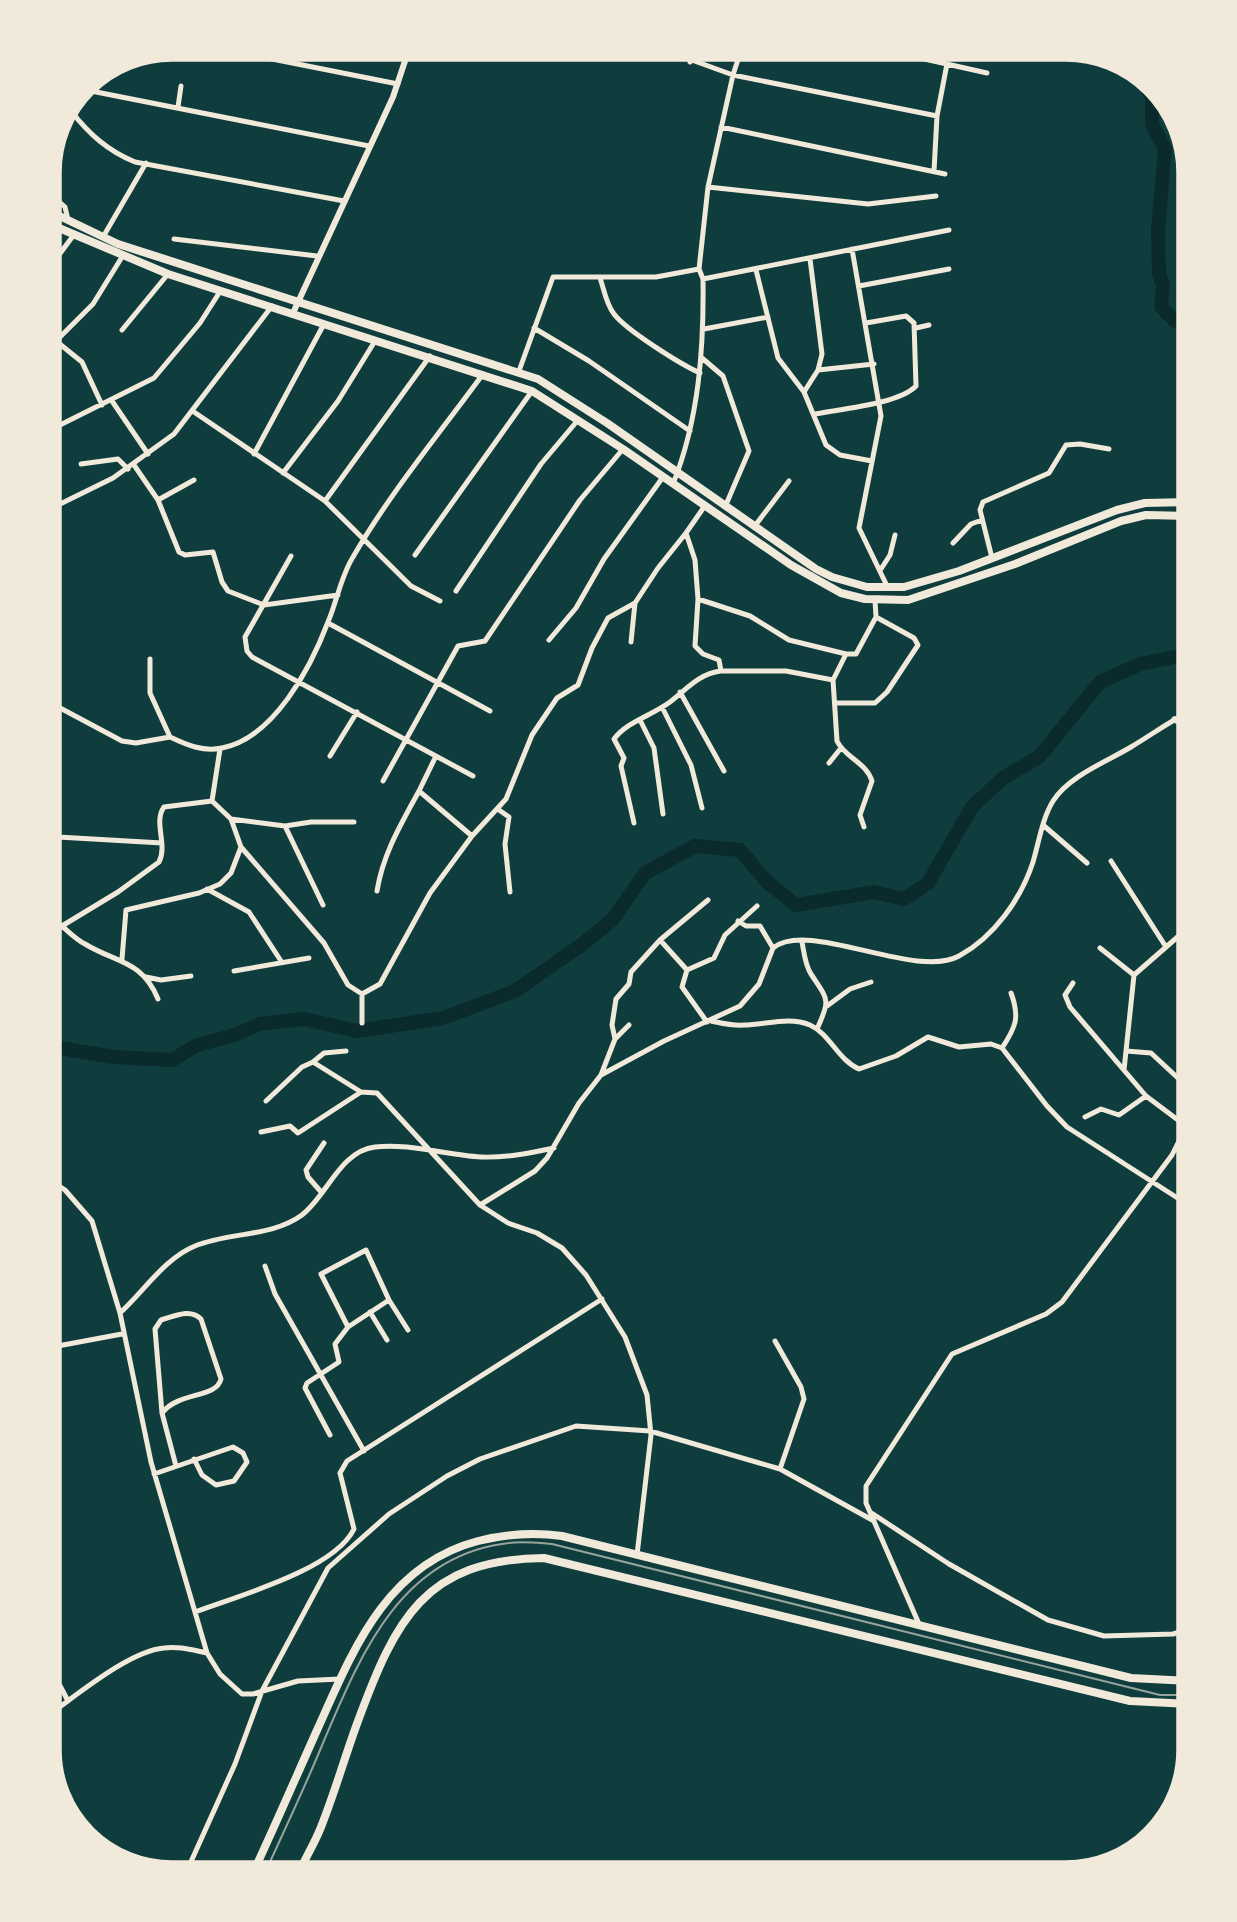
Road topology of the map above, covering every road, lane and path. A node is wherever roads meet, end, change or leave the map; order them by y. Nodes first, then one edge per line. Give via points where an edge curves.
1 (277, 60) edge
2 (403, 60) edge
3 (685, 60) edge
4 (738, 60) edge
5 (929, 60) edge
6 (690, 62) joint
7 (947, 64) junction
8 (987, 73) dead end
9 (733, 75) junction
10 (398, 84) junction
11 (181, 86) dead end
12 (94, 91) edge
13 (178, 107) junction
14 (75, 116) edge
15 (937, 117) junction
16 (721, 127) junction
17 (369, 146) junction
18 (146, 163) junction
19 (934, 172) junction
20 (945, 174) dead end
21 (708, 187) junction
22 (936, 196) dead end
23 (344, 201) junction
24 (60, 203) edge
25 (60, 216) edge
26 (68, 220) junction
27 (60, 230) edge
28 (949, 230) dead end
29 (73, 236) junction
30 (103, 237) junction
31 (174, 239) dead end
32 (852, 250) junction
33 (60, 254) edge
34 (122, 257) junction
35 (317, 257) junction
36 (810, 259) junction
37 (699, 269) junction
38 (949, 269) dead end
39 (757, 270) junction
40 (168, 274) junction
41 (600, 278) junction
42 (704, 279) junction
43 (859, 286) junction
44 (222, 290) junction
45 (297, 301) junction
46 (272, 306) junction
47 (293, 313) junction
48 (768, 317) junction
49 (325, 323) junction
50 (866, 323) junction
51 (929, 325) dead end
52 (534, 328) junction
53 (916, 328) junction
54 (704, 329) junction
55 (122, 330) dead end
56 (60, 337) edge
57 (375, 339) junction
58 (60, 344) edge
59 (430, 356) junction
60 (702, 358) junction
61 (874, 364) junction
62 (818, 370) junction
63 (519, 371) junction
64 (483, 373) junction
65 (700, 373) junction
66 (532, 391) junction
67 (804, 392) junction
68 (112, 401) junction
69 (880, 402) junction
70 (102, 405) junction
71 (194, 412) junction
72 (815, 414) junction
73 (579, 419) junction
74 (60, 426) edge
75 (690, 432) junction
76 (623, 449) junction
77 (1109, 449) dead end
78 (148, 454) junction
79 (254, 454) junction
80 (872, 461) junction
81 (81, 464) dead end
82 (131, 467) junction
83 (677, 472) junction
84 (283, 473) junction
85 (663, 477) junction
86 (194, 480) dead end
87 (789, 481) dead end
88 (673, 484) junction
89 (158, 500) junction
90 (325, 501) junction
91 (1178, 502) edge
92 (60, 504) edge
93 (725, 507) junction
94 (704, 508) junction
95 (1178, 516) edge
96 (982, 520) junction
97 (754, 527) junction
98 (686, 533) junction
99 (895, 535) dead end
100 (364, 540) junction
101 (953, 543) dead end
102 (415, 555) dead end
103 (291, 556) dead end
104 (992, 558) junction
105 (881, 569) junction
106 (904, 587) junction
107 (888, 588) junction
108 (456, 591) dead end
109 (338, 595) junction
110 (698, 599) junction
111 (875, 600) junction
112 (908, 600) junction
113 (440, 601) dead end
114 (635, 603) junction
115 (264, 605) junction
116 (876, 617) junction
117 (328, 623) junction
118 (549, 640) dead end
119 (631, 642) dead end
120 (846, 654) junction
121 (149, 659) dead end
122 (721, 671) junction
123 (833, 680) junction
124 (300, 682) junction
125 (438, 683) junction
126 (680, 692) junction
127 (835, 703) junction
128 (662, 707) junction
129 (60, 708) edge
130 (490, 711) dead end
131 (357, 712) junction
132 (1178, 717) edge
133 (1174, 719) junction
134 (640, 720) junction
135 (1178, 722) edge
136 (170, 737) junction
137 (614, 739) junction
138 (406, 740) junction
139 (609, 746) dead end
140 (841, 748) junction
141 (220, 749) junction
142 (330, 756) dead end
143 (436, 756) junction
144 (829, 763) dead end
145 (724, 771) dead end
146 (473, 776) dead end
147 (383, 781) dead end
148 (419, 791) junction
149 (212, 802) junction
150 (702, 808) dead end
151 (499, 810) junction
152 (663, 814) dead end
153 (231, 819) junction
154 (354, 821) dead end
155 (634, 824) dead end
156 (1043, 825) junction
157 (285, 827) junction
158 (864, 827) dead end
159 (472, 836) junction
160 (60, 837) edge
161 (163, 843) junction
162 (241, 847) junction
163 (1111, 861) dead end
164 (1087, 863) dead end
165 (207, 889) junction
166 (377, 891) dead end
167 (510, 892) dead end
168 (708, 900) dead end
169 (323, 905) dead end
170 (757, 906) dead end
171 (738, 921) junction
172 (63, 927) junction
173 (60, 928) edge
174 (1178, 937) edge
175 (660, 940) junction
176 (802, 942) junction
177 (773, 947) junction
178 (1166, 947) junction
179 (1100, 948) dead end
180 (309, 958) dead end
181 (122, 960) junction
182 (281, 961) junction
183 (687, 970) junction
184 (233, 971) dead end
185 (1134, 975) junction
186 (146, 976) junction
187 (191, 976) dead end
188 (872, 982) dead end
189 (1073, 983) dead end
190 (1011, 993) dead end
191 (362, 994) junction
192 (158, 999) dead end
193 (827, 1006) junction
194 (709, 1022) junction
195 (362, 1023) dead end
196 (629, 1025) dead end
197 (817, 1029) junction
198 (615, 1039) junction
199 (1002, 1048) junction
200 (346, 1051) dead end
201 (1126, 1051) junction
202 (313, 1062) junction
203 (1124, 1070) junction
204 (601, 1074) junction
205 (1178, 1078) edge
206 (361, 1092) junction
207 (1146, 1097) junction
208 (266, 1101) dead end
209 (1085, 1117) dead end
210 (1178, 1120) edge
211 (261, 1132) dead end
212 (324, 1143) dead end
213 (1178, 1143) edge
214 (554, 1148) junction
215 (427, 1151) junction
216 (1151, 1180) junction
217 (60, 1187) edge
218 (322, 1193) junction
219 (1178, 1198) edge
220 (480, 1205) junction
221 (265, 1266) dead end
222 (602, 1299) junction
223 (390, 1300) junction
224 (120, 1312) junction
225 (370, 1312) junction
226 (348, 1327) junction
227 (408, 1329) dead end
228 (122, 1334) junction
229 (387, 1340) dead end
230 (775, 1340) dead end
231 (60, 1346) edge
232 (320, 1374) junction
233 (162, 1413) junction
234 (650, 1431) junction
235 (330, 1434) dead end
236 (364, 1451) junction
237 (194, 1459) junction
238 (176, 1466) junction
239 (780, 1469) junction
240 (154, 1474) junction
241 (870, 1512) junction
242 (874, 1521) junction
243 (636, 1555) junction
244 (315, 1566) junction
245 (328, 1568) junction
246 (195, 1612) junction
247 (919, 1624) junction
248 (1178, 1633) edge
249 (207, 1653) junction
250 (340, 1679) junction
251 (1178, 1680) edge
252 (60, 1686) edge
253 (262, 1691) junction
254 (68, 1701) junction
255 (1178, 1703) edge
256 (60, 1707) edge
257 (190, 1862) edge
258 (258, 1862) edge
259 (304, 1862) edge

1 - 10 street
2 - 10 street
3 - 6 street
4 - 9 street
5 - 7 street
6 - 9 street
7 - 8 street
7 - 15 street
9 - 15 street
9 - 16 street
10 - 17 street
11 - 13 street
12 - 13 street
13 - 17 street
14 - 18 street via 108,149
15 - 19 street
16 - 19 street
16 - 21 street
17 - 23 street
18 - 23 street
18 - 30 street
19 - 20 street
21 - 22 street via 868,204
21 - 37 street
23 - 35 street
24 - 26 street
25 - 26 main road
26 - 30 main road
27 - 29 main road
28 - 32 street
29 - 33 street
29 - 34 main road
30 - 45 main road
31 - 35 street
32 - 36 street
32 - 43 street
34 - 40 main road
34 - 56 street via 93,304
35 - 45 street
36 - 39 street
36 - 62 street via 822,341
37 - 41 street via 656,278
37 - 42 street
38 - 43 street
39 - 42 street
39 - 48 street
40 - 44 main road
40 - 55 street
41 - 52 street via 552,277
41 - 65 street via 617,317
42 - 54 street
43 - 50 street
44 - 46 main road
44 - 68 street via 161,371
45 - 47 street
45 - 63 main road
46 - 47 main road
46 - 71 street
47 - 49 main road
48 - 54 street
48 - 67 street via 778,358
49 - 57 main road
49 - 79 street
50 - 53 street via 906,316
50 - 61 street
51 - 53 street
52 - 63 street
52 - 75 street
53 - 69 street via 916,386
54 - 60 street
57 - 59 main road
57 - 84 street via 338,401
58 - 70 street via 82,362
59 - 64 main road
59 - 90 street
60 - 65 street
60 - 93 street via 723,376 748,451
61 - 62 street
61 - 69 street
62 - 67 street
63 - 83 main road via 579,404
64 - 66 main road
64 - 100 street
65 - 75 street
66 - 73 main road
66 - 102 street
67 - 72 street
68 - 70 street
68 - 78 street
69 - 72 street
69 - 80 street
70 - 74 street
71 - 78 street
71 - 79 street
72 - 80 street via 832,452
73 - 76 main road
73 - 108 street via 541,464
75 - 83 street
76 - 85 main road
76 - 125 street via 580,499 485,641 458,646
77 - 96 street via 1066,445 1049,474 979,505
78 - 82 street
79 - 84 street
80 - 105 street via 859,521 862,537
81 - 82 street via 118,459
82 - 89 street
82 - 92 street
83 - 88 street
83 - 93 main road
84 - 90 street
85 - 88 main road
85 - 118 street via 604,559 576,608
86 - 89 street
87 - 97 street
88 - 94 main road
89 - 115 street via 179,552 213,552 228,591
90 - 100 street
91 - 104 main road via 1145,502 1117,510
93 - 97 main road
94 - 98 street
94 - 111 main road via 812,579 841,593
95 - 112 main road via 1146,515 1121,521
96 - 101 street via 971,524
96 - 104 street
97 - 107 main road via 832,578
98 - 110 street via 695,560
98 - 114 street
99 - 105 street
100 - 109 street
100 - 113 street via 411,586
103 - 115 street
104 - 106 main road
105 - 107 street
106 - 107 main road
106 - 112 main road
109 - 115 street
109 - 117 street
110 - 120 street via 750,616 789,640
110 - 122 street via 695,646 719,660
111 - 112 main road
111 - 116 street
114 - 119 street
114 - 151 street via 608,618 578,685 557,698 532,735
115 - 124 street via 245,637 247,650
116 - 120 street via 856,654
116 - 127 street via 916,639 918,646 875,703
117 - 124 street
117 - 125 street
120 - 123 street
121 - 136 street via 150,693
122 - 123 street via 786,671
122 - 126 street via 708,673
123 - 127 street
124 - 131 street
124 - 141 street via 266,722
125 - 130 street
125 - 138 street
126 - 128 street
126 - 145 street
127 - 140 street
128 - 134 street
128 - 150 street via 691,765
129 - 136 street via 122,741
131 - 138 street
131 - 142 street
132 - 133 street
133 - 135 street
133 - 156 street via 1070,783 1054,800
134 - 137 street
134 - 152 street via 654,748
136 - 141 street via 202,749
137 - 139 street
137 - 155 street via 624,758 621,766
138 - 143 street
138 - 147 street
140 - 144 street
140 - 158 street via 870,775 871,786 860,815
141 - 149 street
143 - 146 street
143 - 148 street
148 - 159 street
148 - 166 street via 388,849
149 - 153 street
149 - 161 street via 164,807 159,814
151 - 159 street
151 - 167 street via 509,817 505,844
153 - 157 street
153 - 162 street
154 - 157 street
156 - 164 street
156 - 176 street via 1026,879 1004,917 956,958 925,964 873,950
157 - 169 street
159 - 191 street via 429,893 380,984
160 - 161 street
161 - 172 street via 162,857 154,867
162 - 165 street via 231,873
162 - 191 street via 324,943 348,985
163 - 178 street
165 - 181 street via 126,909
165 - 182 street via 249,912
168 - 175 street
170 - 171 street
171 - 177 street via 760,926
171 - 183 street via 714,958
172 - 173 street
172 - 181 street via 84,944
174 - 178 street
175 - 183 street
175 - 198 street via 631,972 629,984 616,999
176 - 177 street
176 - 193 street via 809,970 823,988
177 - 194 street via 755,991 740,1006
178 - 185 street
179 - 185 street
180 - 182 street
181 - 186 street
182 - 184 street
183 - 194 street via 682,987
185 - 201 street
186 - 187 street via 161,981
186 - 192 street
188 - 193 street via 850,989
189 - 203 street via 1066,1001
190 - 199 street via 1017,1009 1016,1026
191 - 195 street
193 - 197 street
194 - 197 street via 798,1021
194 - 204 street
196 - 198 street
197 - 199 street via 859,1069 896,1056 928,1037 959,1047 990,1044
198 - 204 street
199 - 216 street via 1068,1127
200 - 202 street via 324,1053
201 - 203 street
201 - 205 street via 1151,1053
202 - 206 street
202 - 208 street
203 - 207 street
204 - 214 street
206 - 211 street via 300,1132 287,1126
206 - 215 street via 383,1097
207 - 209 street via 1119,1115 1101,1109
207 - 210 street
212 - 218 street via 306,1170
213 - 216 street
214 - 215 street via 482,1157
214 - 220 street via 535,1171
215 - 218 street via 367,1148 342,1167
215 - 220 street
216 - 219 street
216 - 241 street via 1062,1302 1046,1314 959,1349 944,1361 866,1486
217 - 224 street via 92,1221
218 - 224 street via 289,1223 188,1249
220 - 222 street via 562,1248
221 - 232 street via 275,1294
222 - 234 street via 640,1371
222 - 236 street
223 - 225 street
223 - 226 street via 366,1250 322,1272
223 - 227 street
224 - 228 street
225 - 226 street
225 - 229 street
226 - 232 street via 335,1344 338,1362
228 - 231 street
228 - 240 street
230 - 239 street via 803,1399
232 - 235 street via 307,1383 306,1394
232 - 236 street
233 - 233 street via 156,1324 188,1312 195,1314 201,1319 220,1385 213,1391 171,1401
233 - 238 street
234 - 239 street
234 - 243 street
234 - 245 street via 576,1426 480,1459 389,1514
236 - 244 street via 347,1461 340,1474 354,1529 350,1538
237 - 237 street via 233,1447 247,1462 234,1480 216,1485
237 - 238 street
238 - 240 street
239 - 242 street
240 - 246 street
241 - 242 street
241 - 248 street via 1048,1620 1104,1636
242 - 247 street
243 - 247 main road
243 - 250 main road via 562,1536 526,1533 460,1546 437,1556 383,1602
244 - 245 street
244 - 246 street
245 - 253 street
246 - 249 street
247 - 251 main road via 1131,1678
249 - 253 street via 219,1674 238,1692
249 - 254 street via 178,1647 153,1650
250 - 253 street via 298,1681
250 - 258 main road
252 - 254 street
253 - 257 street
254 - 256 street
255 - 259 main road via 1130,1701 556,1560 496,1561 435,1589 392,1636

